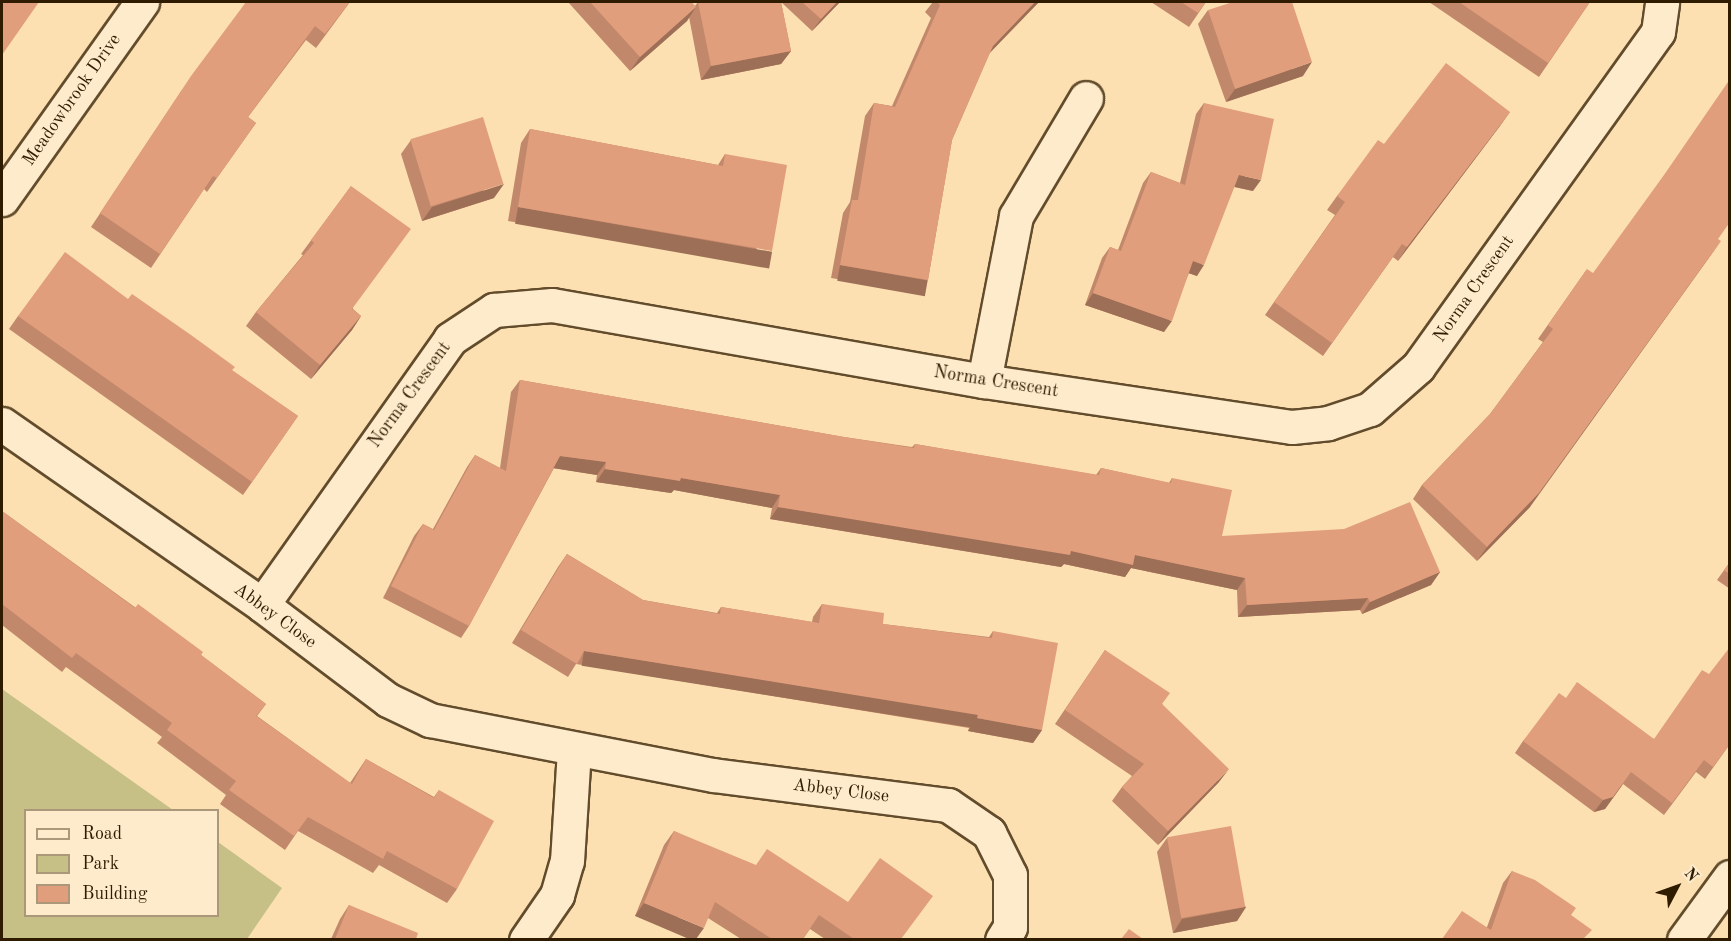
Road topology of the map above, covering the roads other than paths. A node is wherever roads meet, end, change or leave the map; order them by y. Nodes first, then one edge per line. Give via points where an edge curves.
1 (142, 2) edge
2 (1662, 2) edge
3 (1086, 98) dead end
4 (2, 199) edge
5 (984, 381) junction
6 (2, 424) edge
7 (262, 605) junction
8 (574, 750) junction
9 (1730, 877) edge
10 (526, 939) edge
11 (1002, 939) edge
12 (1684, 939) edge

1 - 4 street, Meadowbrook Drive
2 - 5 street, Norma Crescent via 1658,32 1425,358 1393,393 1370,409 1328,423 1292,427
3 - 5 street via 1016,216
5 - 7 street, Norma Crescent via 552,305 494,310 450,339
6 - 7 street, Abbey Close
7 - 8 street, Abbey Close via 388,699 430,720
8 - 10 street via 567,861 557,895
8 - 11 street, Abbey Close via 713,775 948,805 988,833 1010,875 1010,927
9 - 12 street

